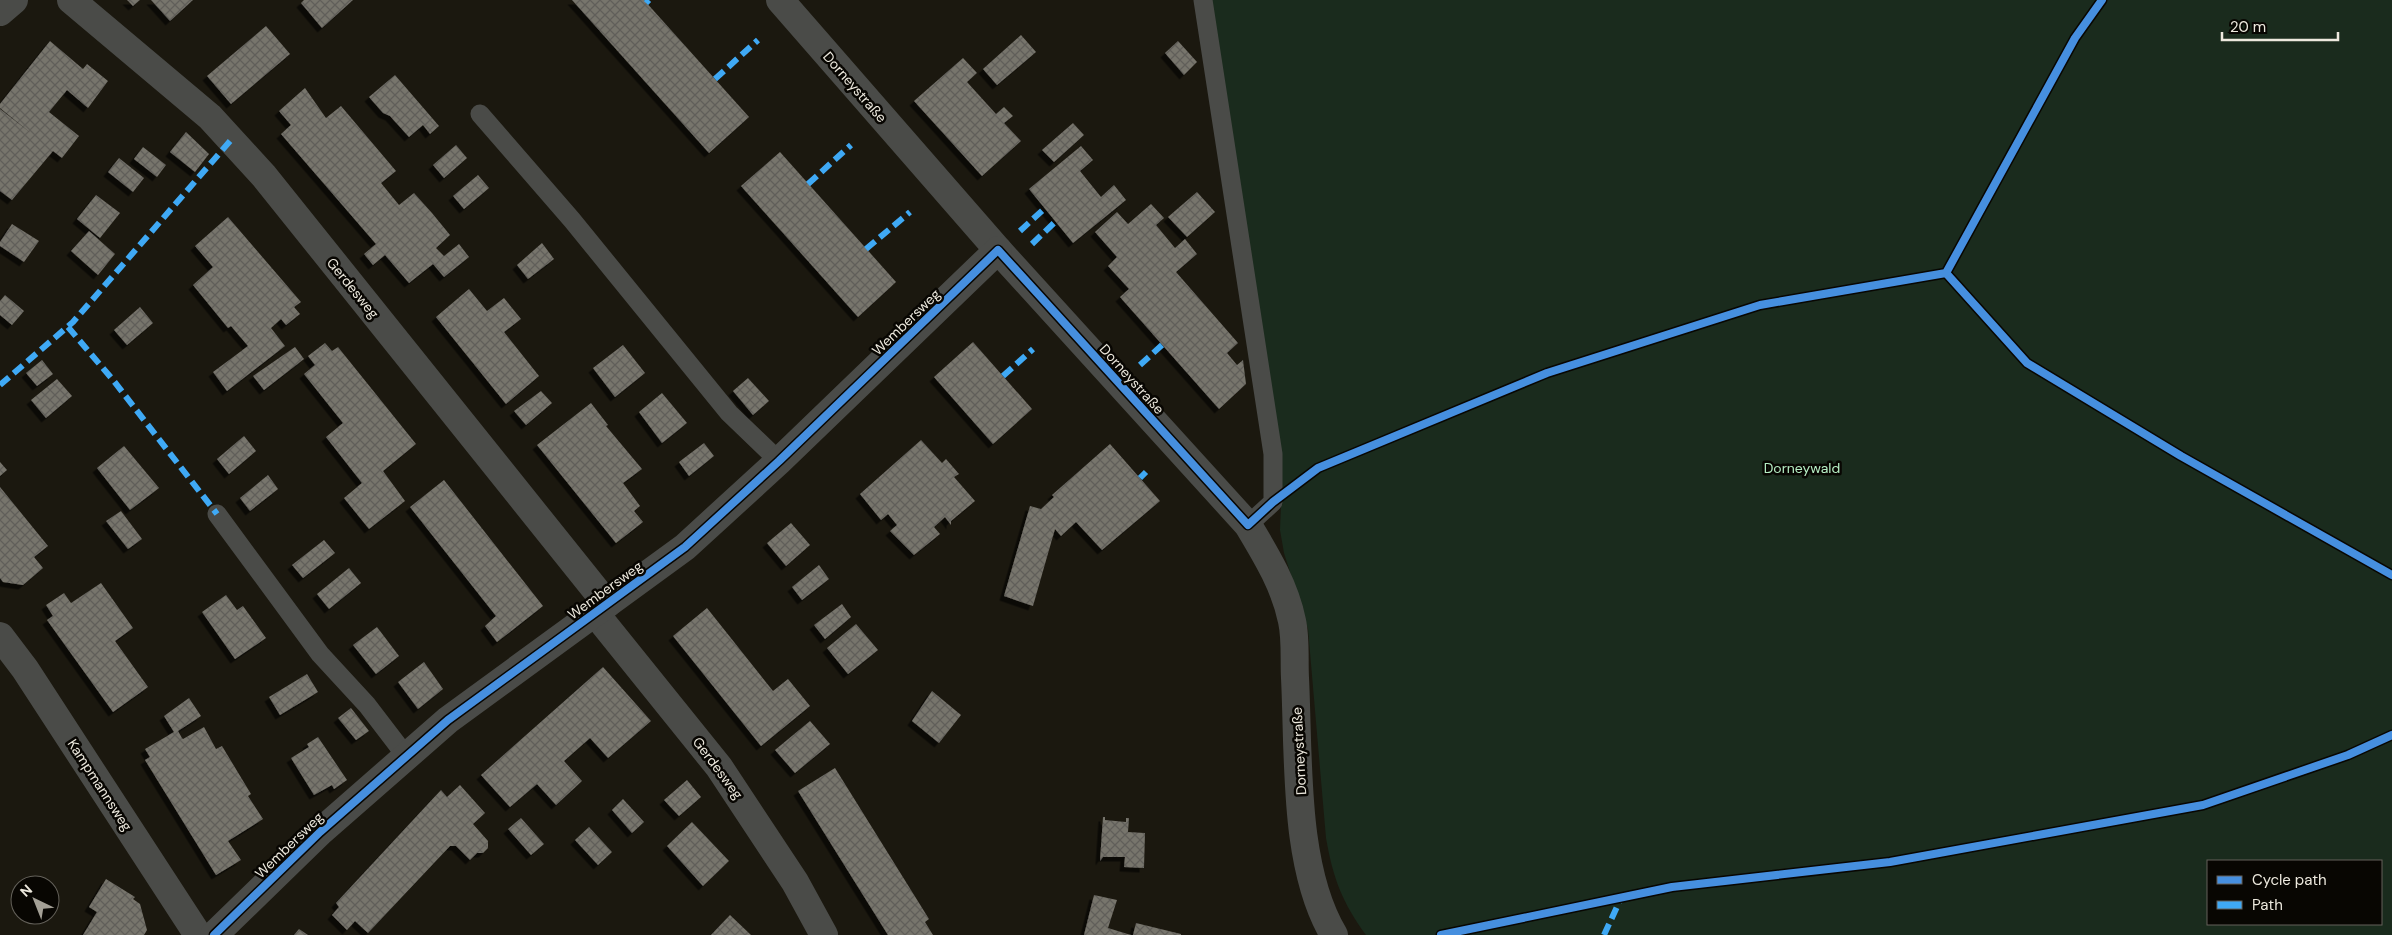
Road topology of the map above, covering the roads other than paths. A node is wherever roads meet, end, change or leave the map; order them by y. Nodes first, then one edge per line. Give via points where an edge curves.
1 (14, 0) edge
2 (71, 0) edge
3 (780, 0) edge
4 (1203, 0) edge
5 (0, 12) edge
6 (480, 114) dead end
7 (998, 250) junction
8 (779, 461) junction
9 (217, 514) dead end
10 (1248, 525) junction
11 (601, 609) junction
12 (0, 636) edge
13 (406, 756) junction
14 (198, 935) edge
15 (214, 935) edge
16 (824, 935) edge
17 (1334, 935) edge

1 - 5 street
2 - 11 street, Gerdesweg via 210,117 264,176
3 - 7 street, Dorneystraße
4 - 10 lane via 1273,454 1273,502
6 - 8 lane via 572,220 729,413
7 - 8 street, Wembersweg
7 - 10 street, Dorneystraße
8 - 11 street, Wembersweg via 685,547
9 - 13 lane via 320,654 367,705
10 - 17 street, Dorneystraße via 1275,571 1292,622 1307,865 1324,918
11 - 13 street, Wembersweg via 448,720
11 - 16 street, Gerdesweg via 719,767 795,882
12 - 14 street, Kampmannsweg via 25,669
13 - 15 street, Wembersweg via 320,832

